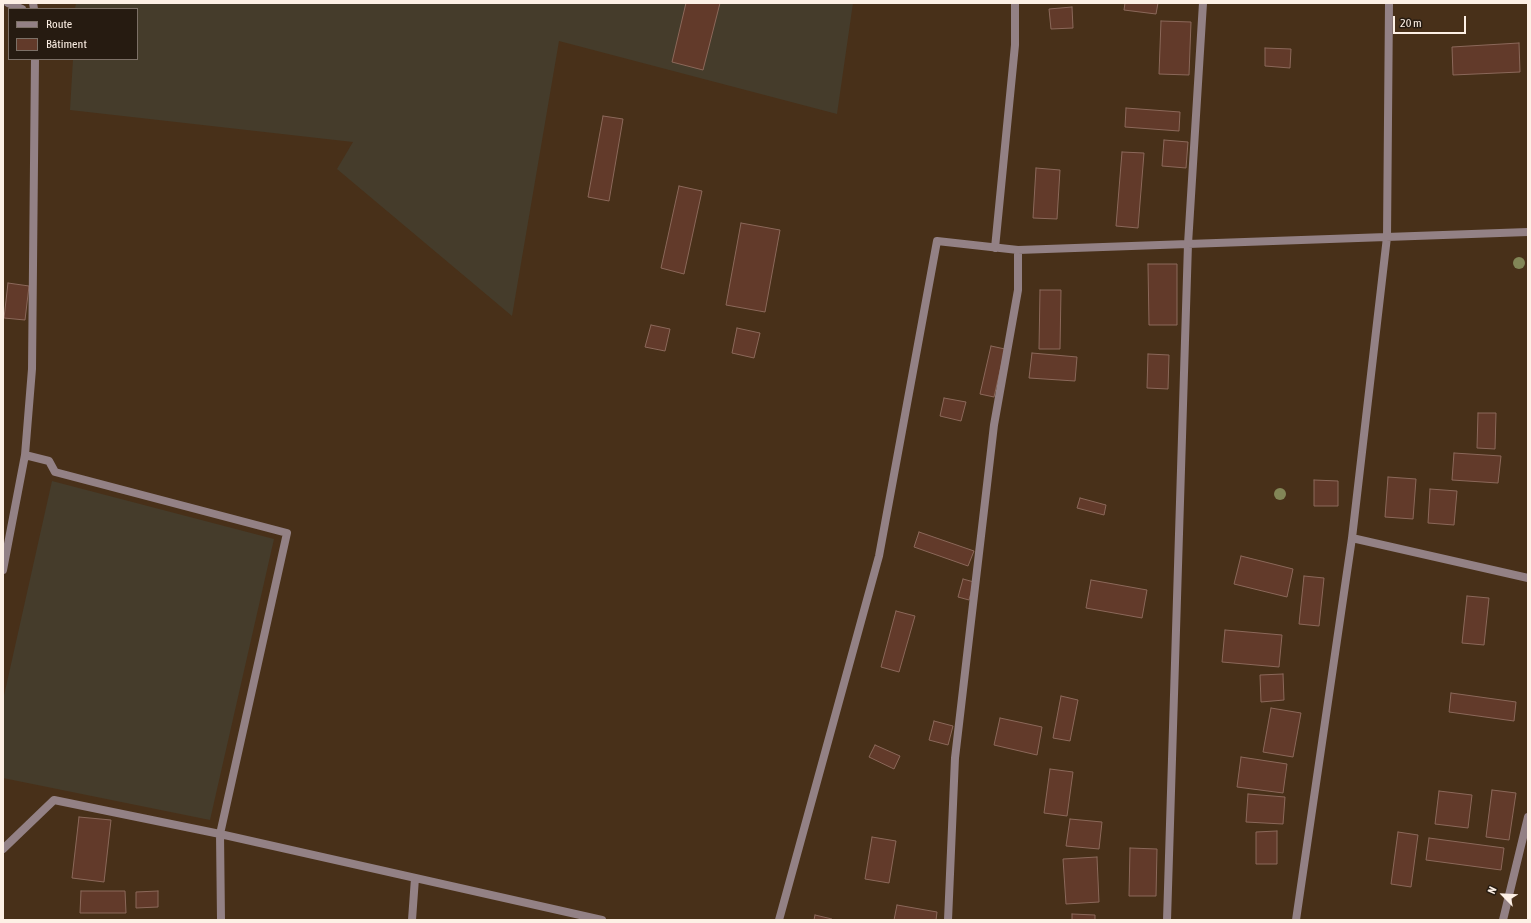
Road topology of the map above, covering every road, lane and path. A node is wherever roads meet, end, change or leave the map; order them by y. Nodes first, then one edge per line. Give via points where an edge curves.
1 (8, 3) edge
2 (1015, 3) edge
3 (1203, 3) edge
4 (1389, 3) edge
5 (20, 8) edge
6 (35, 60) edge
7 (1528, 232) edge
8 (1387, 237) junction
9 (1188, 244) junction
10 (995, 248) junction
11 (1018, 250) junction
12 (25, 455) junction
13 (1352, 538) junction
14 (3, 570) edge
15 (1528, 578) edge
16 (1528, 817) edge
17 (220, 834) junction
18 (3, 849) edge
19 (415, 878) junction
20 (221, 920) edge
21 (412, 920) edge
22 (602, 920) edge
23 (779, 920) edge
24 (948, 920) edge
25 (1167, 920) edge
26 (1296, 920) edge
27 (1503, 920) edge

1 - 5 street
2 - 10 street via 1015,45
3 - 9 street
4 - 8 street
6 - 12 street via 32,369
7 - 8 street
8 - 9 street
8 - 13 street
9 - 11 street
9 - 25 street
10 - 11 street
10 - 23 street via 936,241 879,556
11 - 24 street via 1018,290 994,425 955,758
12 - 14 street
12 - 17 street via 49,461 55,472 287,533
13 - 15 street
13 - 26 street
16 - 27 street
17 - 18 street via 54,800
17 - 19 street
17 - 20 street
19 - 21 street
19 - 22 street

